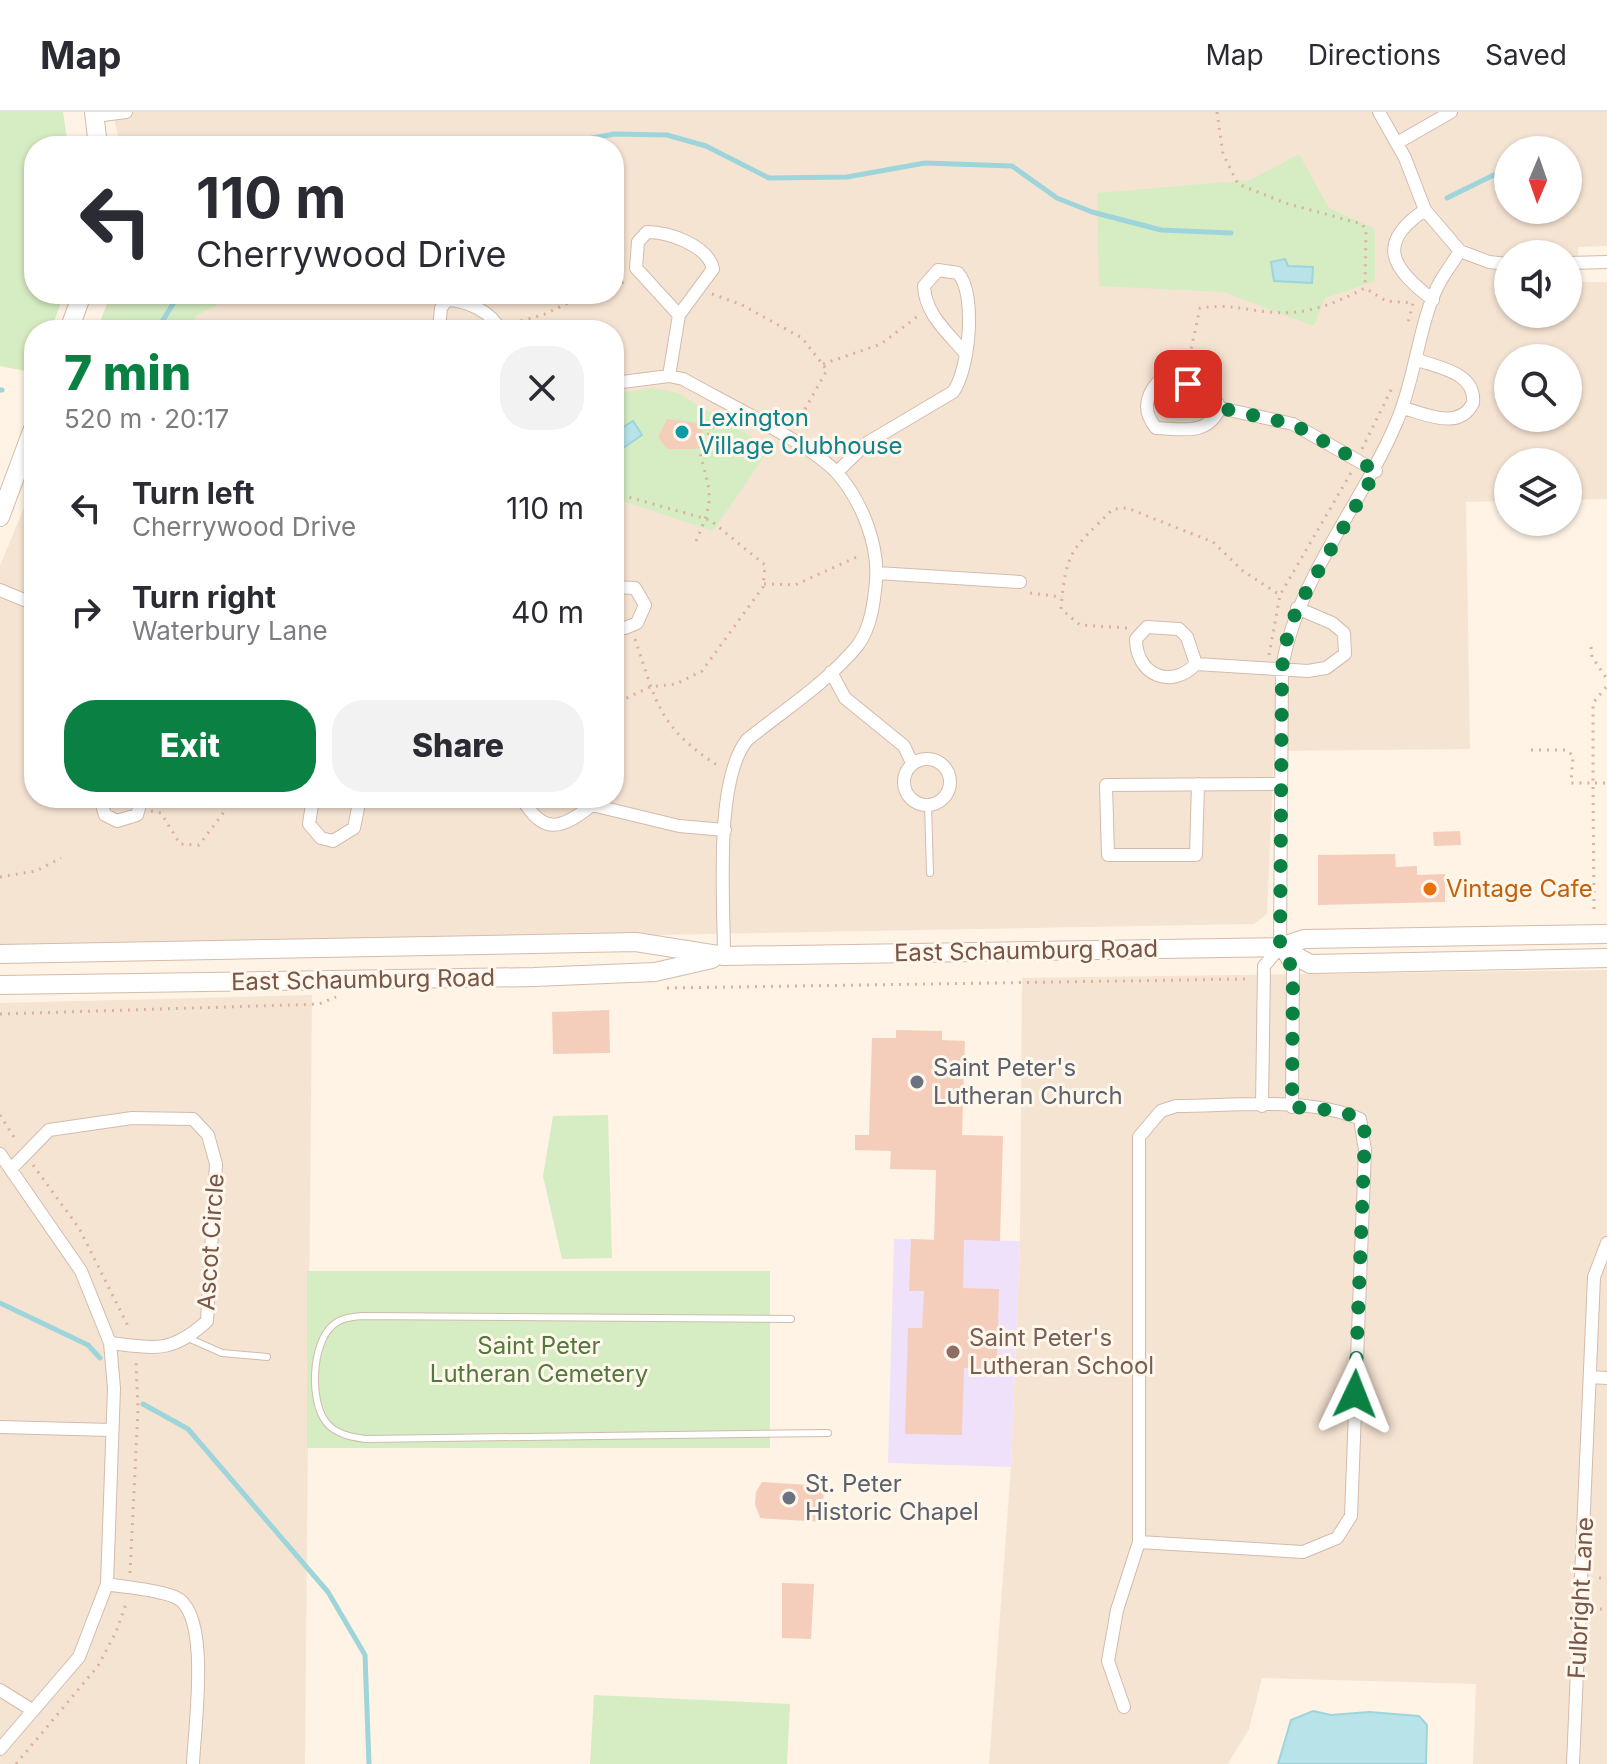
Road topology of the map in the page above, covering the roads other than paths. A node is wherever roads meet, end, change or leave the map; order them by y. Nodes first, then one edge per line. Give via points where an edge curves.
1 (126, 112) edge
2 (1379, 112) edge
3 (1451, 112) edge
4 (94, 114) edge
5 (97, 136) edge
6 (1397, 143) junction
7 (1425, 210) junction
8 (1460, 251) junction
9 (1607, 262) edge
10 (1494, 263) edge
11 (1582, 263) edge
12 (1433, 300) junction
13 (467, 304) edge
14 (679, 315) junction
15 (489, 320) edge
16 (965, 353) junction
17 (1418, 360) junction
18 (669, 376) junction
19 (624, 382) edge
20 (1220, 408) junction
21 (1403, 408) junction
22 (24, 453) edge
23 (1376, 471) junction
24 (837, 472) junction
25 (0, 517) edge
26 (877, 573) junction
27 (1020, 582) road end
28 (624, 586) edge
29 (0, 590) edge
30 (24, 600) edge
31 (1297, 608) junction
32 (624, 626) edge
33 (1196, 664) junction
34 (1282, 668) junction
35 (831, 672) junction
36 (912, 763) junction
37 (1198, 784) junction
38 (1281, 784) junction
39 (928, 805) junction
40 (103, 808) edge
41 (138, 808) edge
42 (311, 808) edge
43 (358, 808) edge
44 (528, 808) edge
45 (580, 808) edge
46 (609, 808) edge
47 (725, 830) junction
48 (930, 873) dead end
49 (1607, 934) edge
50 (1280, 947) junction
51 (0, 954) edge
52 (724, 956) junction
53 (1607, 958) edge
54 (0, 985) edge
55 (1262, 1106) junction
56 (1292, 1107) junction
57 (0, 1154) edge
58 (11, 1169) junction
59 (1607, 1243) edge
60 (791, 1319) dead end
61 (188, 1338) junction
62 (110, 1343) junction
63 (267, 1357) dead end
64 (1590, 1377) junction
65 (1607, 1378) edge
66 (0, 1427) edge
67 (111, 1430) junction
68 (828, 1433) dead end
69 (1139, 1542) junction
70 (107, 1584) junction
71 (0, 1690) edge
72 (1124, 1707) dead end
73 (32, 1710) junction
74 (0, 1749) edge
75 (193, 1764) edge
76 (1573, 1764) edge

1 - 4 street
2 - 6 street
3 - 6 street
4 - 5 main road
6 - 7 street
7 - 8 street
7 - 12 street via 1399,232 1393,248 1398,270
8 - 10 street
8 - 12 street
9 - 11 street
12 - 17 street
13 - 15 street
14 - 14 street via 713,269 701,250 660,232 647,232 638,242 636,268
14 - 18 street
16 - 16 street via 967,289 958,273 938,270 924,286 930,311
16 - 24 street via 962,380 953,392 867,443
17 - 21 street
17 - 21 street via 1460,375 1471,387 1473,403 1459,418 1446,420
18 - 19 street
18 - 24 street via 723,401
20 - 20 street via 1214,421 1197,430 1156,428 1147,417 1150,392 1158,382 1188,384 1210,393
20 - 23 street via 1293,424
21 - 23 street
22 - 25 main road
23 - 31 street
24 - 26 street via 865,522
26 - 27 street
26 - 35 street via 870,623 859,644
28 - 32 street via 644,598 642,618
29 - 30 street
31 - 34 street
31 - 34 street via 1344,633 1345,654 1326,668
33 - 33 street via 1179,629 1147,627 1136,639 1136,655 1151,673 1180,674
33 - 34 street
34 - 38 street
35 - 36 street via 845,698 904,746
35 - 47 street via 736,753
36 - 39 street via 904,775 904,790 913,801
36 - 39 street via 927,758 947,770 947,793
37 - 37 street via 1106,785 1108,855 1196,855
37 - 38 street
38 - 50 street
39 - 48 lane
40 - 41 street via 117,821 131,819
42 - 43 street via 309,824 321,838 333,841 354,828
44 - 45 street via 548,825 563,825
46 - 47 street via 679,826
47 - 52 street
49 - 50 main road, East Schaumburg Road via 1304,939
50 - 52 main road, East Schaumburg Road
50 - 53 main road, East Schaumburg Road via 1310,964
50 - 55 street via 1264,966
50 - 56 street via 1293,969
51 - 52 main road, East Schaumburg Road via 636,942
52 - 54 main road, East Schaumburg Road via 655,972 534,977
55 - 56 street
55 - 69 street via 1176,1106 1161,1111 1139,1137
56 - 69 street via 1341,1111 1360,1119 1365,1133 1351,1516 1337,1538 1303,1552
57 - 58 street
58 - 61 street, Ascot Circle via 49,1130 132,1118 193,1119 208,1135 216,1164 207,1321
58 - 62 street via 81,1271
59 - 64 street, Fulbright Lane via 1594,1277
60 - 68 lane via 342,1319 324,1338 316,1394 326,1422 350,1437 365,1439
61 - 62 street, Ascot Circle via 164,1349
61 - 63 lane via 222,1353
62 - 67 street
64 - 65 street
64 - 76 street, Fulbright Lane
66 - 67 street
67 - 70 street
69 - 72 street via 1117,1610 1108,1661
70 - 73 street via 79,1657
70 - 75 street via 177,1597 192,1612 198,1634
71 - 73 street
73 - 74 street

